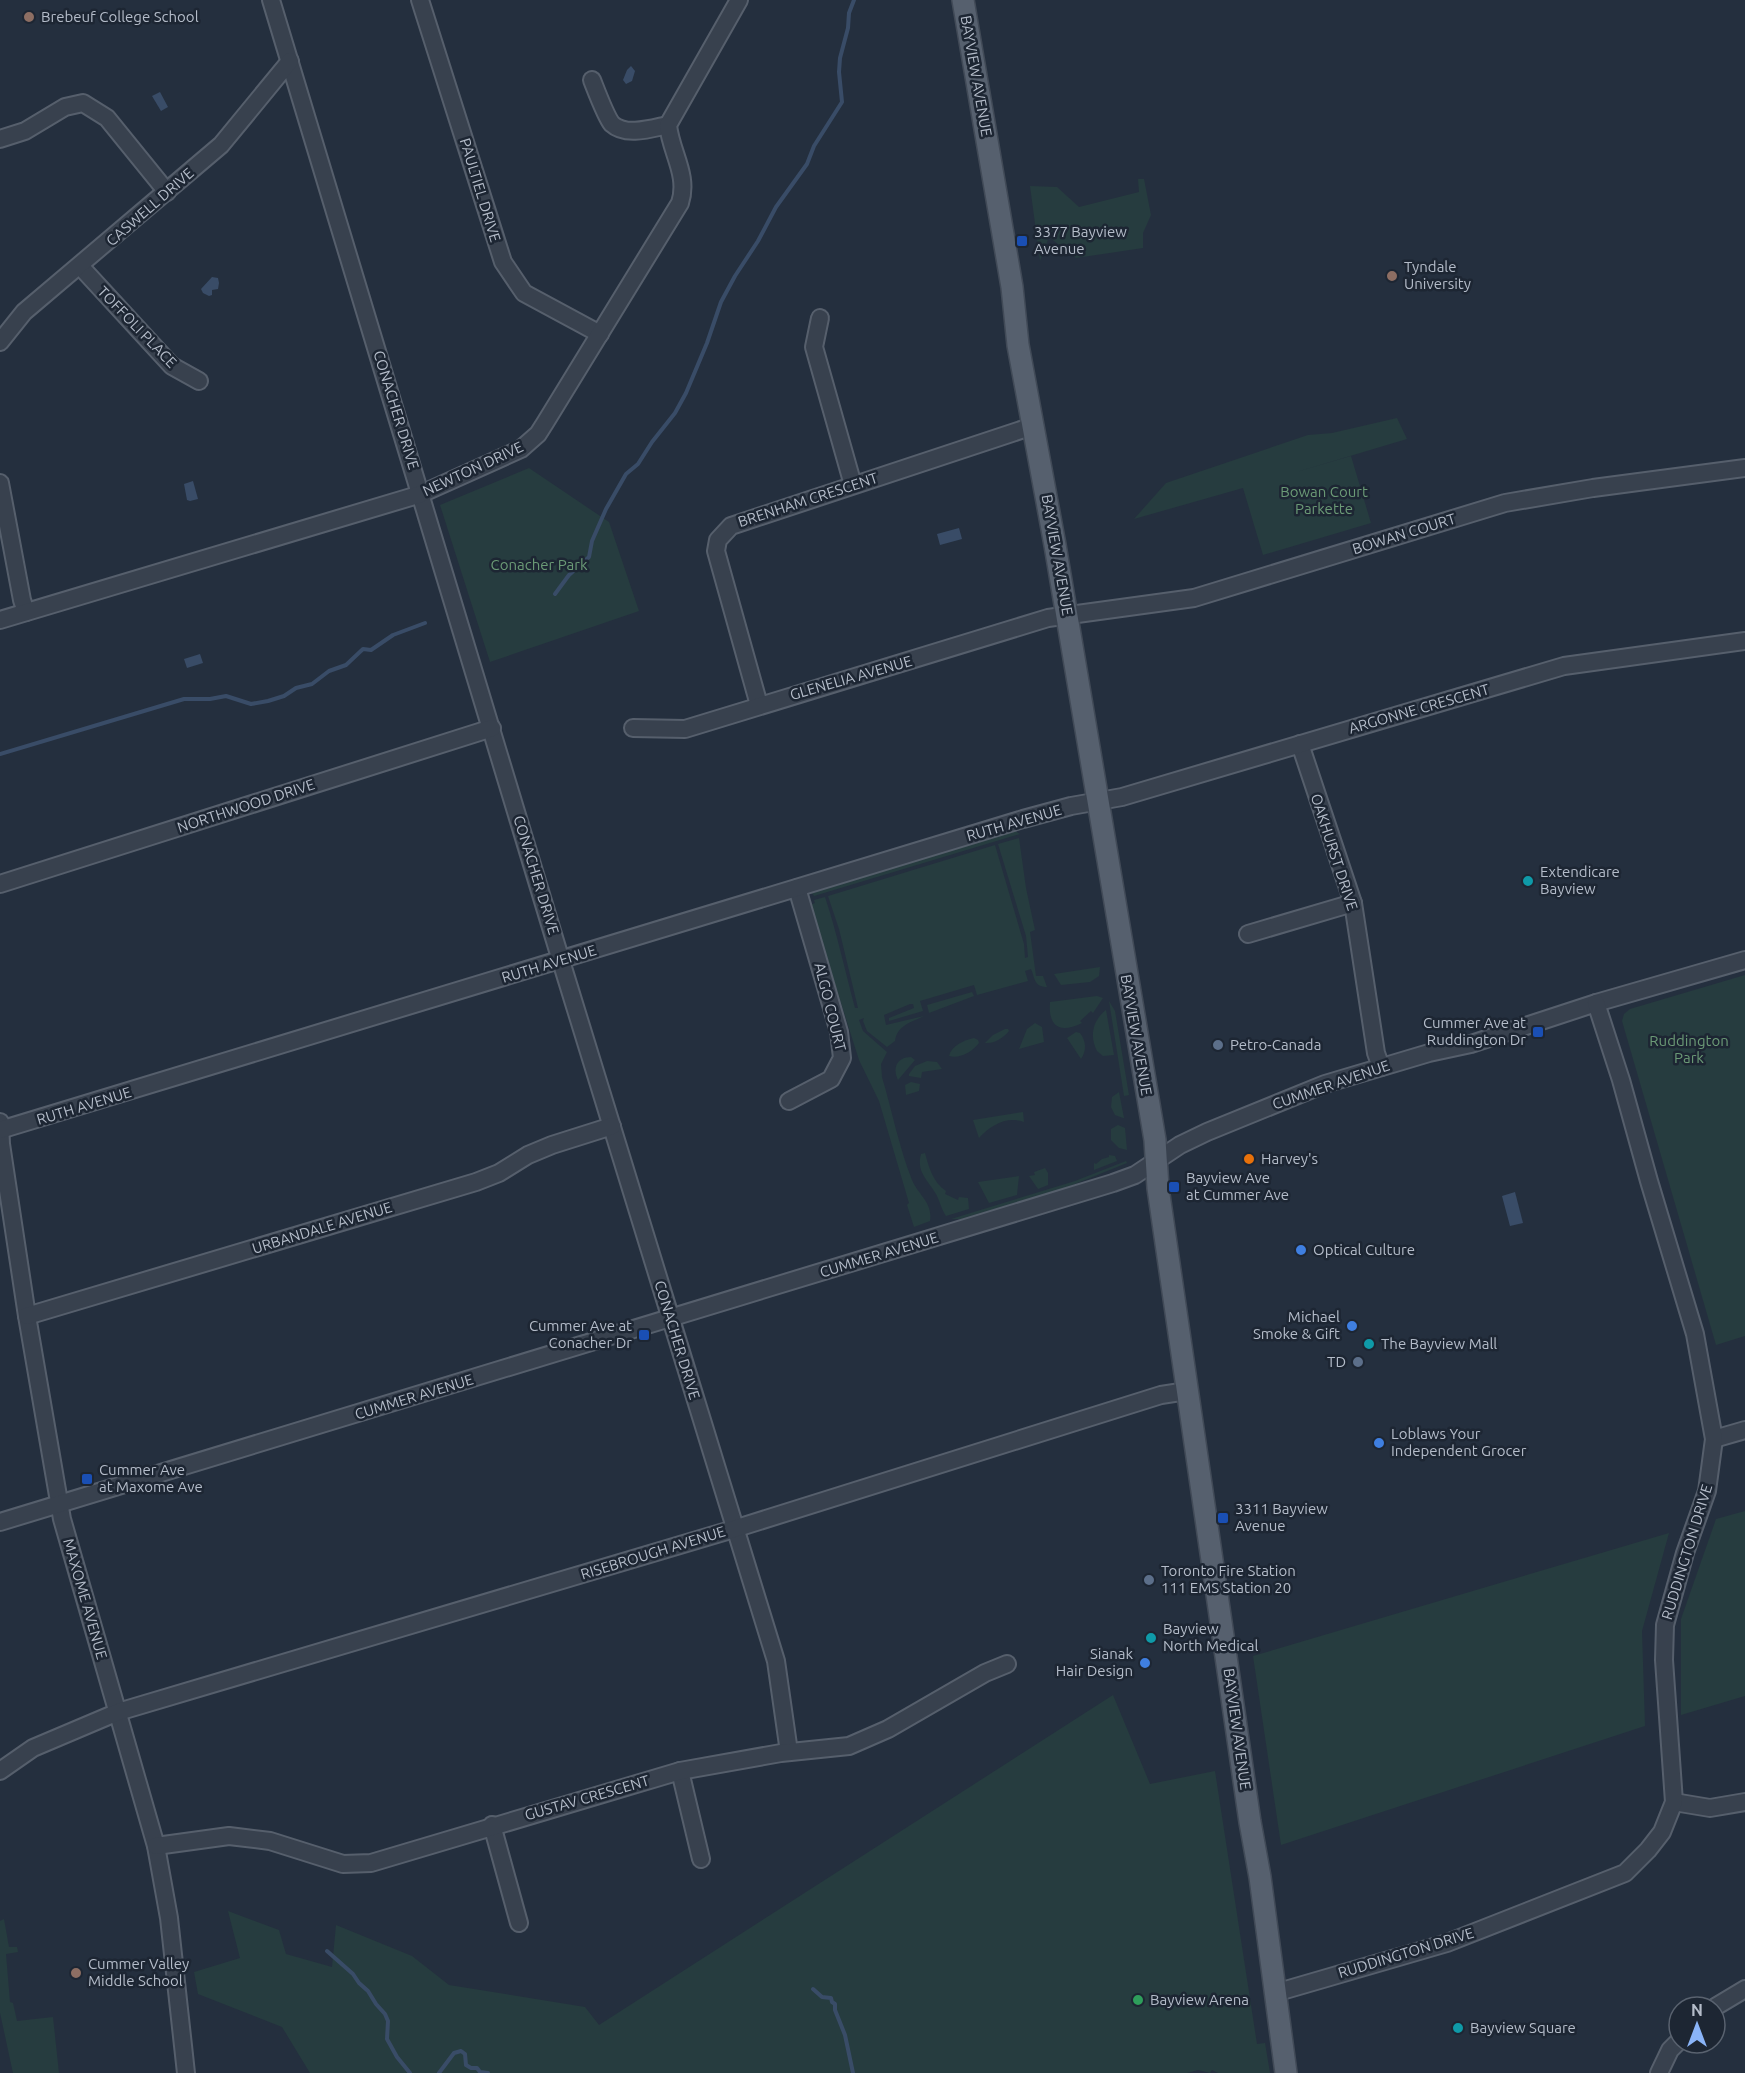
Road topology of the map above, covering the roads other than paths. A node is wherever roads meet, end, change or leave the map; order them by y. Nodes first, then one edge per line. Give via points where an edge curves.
1 (272, 0) edge
2 (420, 0) edge
3 (739, 0) edge
4 (963, 0) edge
5 (290, 61) junction
6 (592, 80) dead end
7 (668, 125) junction
8 (0, 138) edge
9 (167, 192) junction
10 (80, 266) junction
11 (820, 318) dead end
12 (600, 334) junction
13 (0, 342) edge
14 (199, 381) dead end
15 (1033, 426) junction
16 (1745, 468) edge
17 (0, 483) edge
18 (853, 485) junction
19 (421, 494) junction
20 (26, 612) junction
21 (1067, 616) junction
22 (0, 620) edge
23 (1745, 641) edge
24 (759, 705) junction
25 (492, 728) junction
26 (633, 728) dead end
27 (1300, 744) junction
28 (1098, 802) junction
29 (0, 884) edge
30 (797, 888) junction
31 (1353, 903) junction
32 (1248, 933) dead end
33 (561, 960) junction
34 (1745, 960) edge
35 (1596, 1003) junction
36 (1381, 1067) junction
37 (789, 1101) dead end
38 (612, 1126) junction
39 (0, 1127) edge
40 (1157, 1161) junction
41 (27, 1316) junction
42 (672, 1318) junction
43 (1187, 1391) junction
44 (1745, 1430) edge
45 (1714, 1439) junction
46 (60, 1504) junction
47 (0, 1522) edge
48 (734, 1529) junction
49 (1007, 1664) dead end
50 (118, 1712) junction
51 (789, 1752) junction
52 (0, 1771) edge
53 (680, 1771) junction
54 (1674, 1802) junction
55 (1745, 1802) edge
56 (492, 1826) junction
57 (156, 1846) junction
58 (701, 1859) dead end
59 (519, 1923) dead end
60 (1745, 1989) edge
61 (1275, 1993) junction
62 (1727, 2000) edge
63 (1668, 2055) edge
64 (186, 2073) edge
65 (1286, 2073) edge
66 (1659, 2073) edge

1 - 5 street, CONACHER DRIVE
2 - 12 street, PAULTIEL DRIVE via 503,262 524,292
3 - 7 street
4 - 15 main road, BAYVIEW AVENUE
5 - 9 street, CASWELL DRIVE via 220,145
5 - 19 street, CONACHER DRIVE
6 - 7 street via 612,124 633,131
7 - 12 street, NEWTON DRIVE via 683,176 683,194
8 - 9 street via 25,131 65,106 83,103 107,118
9 - 10 street, CASWELL DRIVE
10 - 13 street, CASWELL DRIVE via 24,312
10 - 14 street, TOFFOLI PLACE via 172,366
11 - 18 street via 814,347
12 - 19 street, NEWTON DRIVE via 530,442
15 - 18 street, BRENHAM CRESCENT
15 - 21 main road, BAYVIEW AVENUE
16 - 21 street, BOWAN COURT via 1506,503 1194,598
17 - 20 street
18 - 24 street, BRENHAM CRESCENT via 731,526 718,540 716,551
19 - 20 street, NEWTON DRIVE
19 - 25 street, CONACHER DRIVE
20 - 22 street, NEWTON DRIVE
21 - 24 street, GLENELIA AVENUE via 1048,618
21 - 28 main road, BAYVIEW AVENUE
23 - 27 street, ARGONNE CRESCENT via 1564,666
24 - 26 street, GLENELIA AVENUE via 685,729
25 - 29 street, NORTHWOOD DRIVE
25 - 33 street, CONACHER DRIVE
27 - 28 street, ARGONNE CRESCENT
27 - 31 street, OAKHURST DRIVE
28 - 30 street, RUTH AVENUE via 1023,819
28 - 40 main road, BAYVIEW AVENUE
30 - 33 street, RUTH AVENUE
30 - 37 street, ALGO COURT via 839,1032 842,1058 831,1079
31 - 32 street
31 - 36 street, OAKHURST DRIVE
33 - 38 street, CONACHER DRIVE
33 - 39 street, RUTH AVENUE
34 - 35 street, CUMMER AVENUE
35 - 36 street, CUMMER AVENUE via 1471,1044
35 - 45 street, RUDDINGTON DRIVE via 1695,1334
36 - 40 street, CUMMER AVENUE via 1325,1083 1225,1123
38 - 41 street, URBANDALE AVENUE via 552,1145 476,1182
38 - 42 street, CONACHER DRIVE
39 - 41 street, MAXOME AVENUE
40 - 42 street, CUMMER AVENUE via 1113,1184
40 - 43 main road, BAYVIEW AVENUE
41 - 46 street, MAXOME AVENUE
42 - 46 street, CUMMER AVENUE
42 - 48 street, CONACHER DRIVE
43 - 48 street, RISEBROUGH AVENUE via 1161,1395
43 - 61 main road, BAYVIEW AVENUE
44 - 45 street
45 - 54 street, RUDDINGTON DRIVE via 1707,1491 1665,1625
46 - 47 street, CUMMER AVENUE
46 - 50 street, MAXOME AVENUE
48 - 50 street, RISEBROUGH AVENUE
48 - 51 street, CONACHER DRIVE via 776,1662
49 - 51 street, GUSTAV CRESCENT via 849,1746
50 - 52 street, RISEBROUGH AVENUE via 33,1748
50 - 57 street, MAXOME AVENUE
51 - 53 street, GUSTAV CRESCENT
53 - 56 street, GUSTAV CRESCENT
53 - 58 street
54 - 55 street via 1710,1808
54 - 61 street, RUDDINGTON DRIVE via 1662,1832 1625,1873 1447,1943
56 - 57 street, GUSTAV CRESCENT via 371,1863 343,1864 270,1841 230,1836
56 - 59 street
57 - 64 street, MAXOME AVENUE via 169,1918
60 - 62 street
61 - 65 main road, BAYVIEW AVENUE
63 - 66 street

